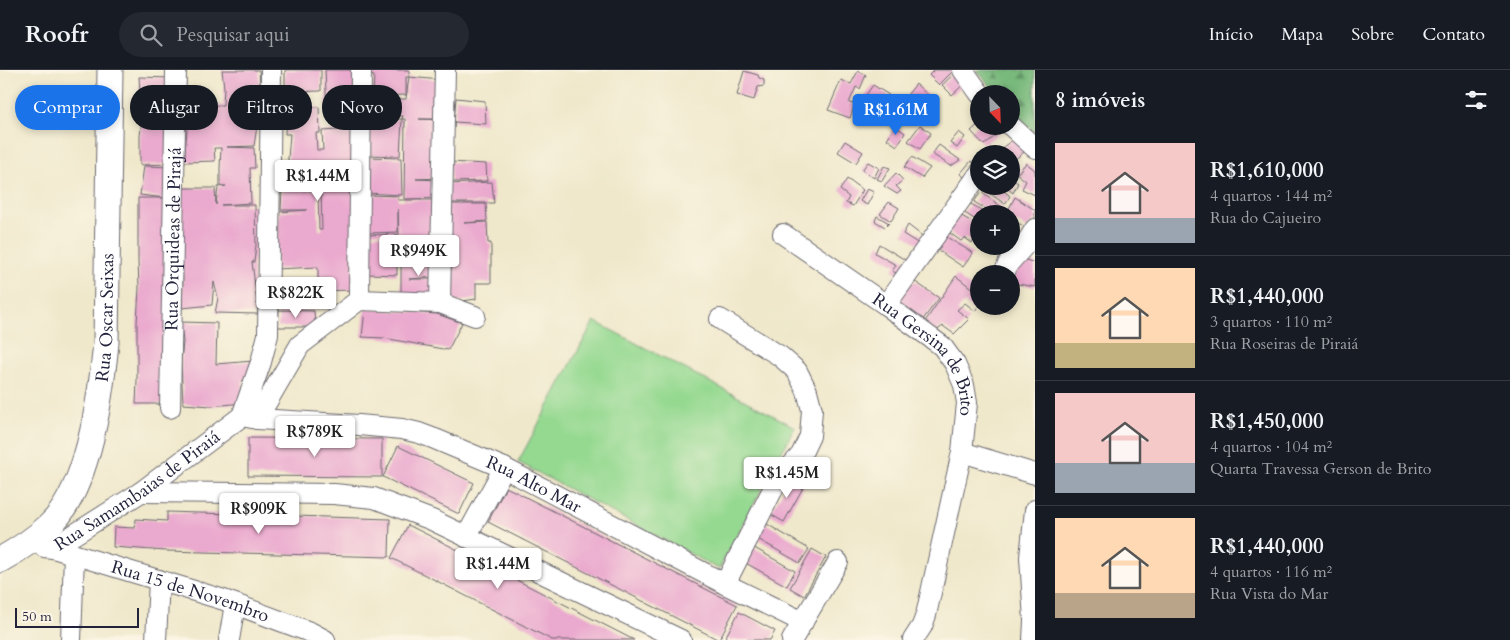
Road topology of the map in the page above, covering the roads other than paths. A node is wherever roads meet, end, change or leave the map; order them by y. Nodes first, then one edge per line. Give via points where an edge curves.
1 (110, 70) edge
2 (176, 70) edge
3 (271, 70) edge
4 (361, 70) edge
5 (445, 70) edge
6 (963, 70) edge
7 (974, 85) edge
8 (1020, 134) edge
9 (1035, 148) edge
10 (970, 187) edge
11 (1035, 229) edge
12 (782, 234) dead end
13 (1008, 265) edge
14 (359, 300) junction
15 (440, 303) junction
16 (886, 305) junction
17 (475, 316) dead end
18 (720, 319) dead end
19 (268, 335) junction
20 (300, 344) junction
21 (170, 408) dead end
22 (250, 418) junction
23 (962, 452) junction
24 (504, 468) junction
25 (1035, 474) edge
26 (141, 492) junction
27 (1035, 510) edge
28 (466, 537) junction
29 (28, 544) junction
30 (53, 548) junction
31 (74, 555) junction
32 (0, 560) edge
33 (838, 562) dead end
34 (159, 580) junction
35 (725, 584) junction
36 (235, 604) junction
37 (803, 622) junction
38 (917, 638) edge
39 (71, 640) edge
40 (156, 640) edge
41 (229, 640) edge
42 (324, 640) edge
43 (681, 640) edge
44 (792, 640) edge
45 (1033, 640) edge

1 - 29 main road, Rua Oscar Seixas via 106,343 98,404 85,460 69,498 52,524
2 - 21 street, Rua Orquideas de Pirajá
3 - 19 street
4 - 14 street
5 - 15 street
6 - 7 street
8 - 9 street
10 - 16 street
11 - 13 street
12 - 16 street, Rua Gersina de Brito
14 - 15 street
14 - 20 street
15 - 17 street
16 - 23 street, Rua Gersina de Brito via 942,346 955,364 967,403
18 - 35 street via 780,356 796,372 807,391 812,410 810,436 801,455 776,483
19 - 20 street
19 - 22 street
20 - 22 street via 270,394
22 - 24 street, Rua Alto Mar via 402,429 420,433
22 - 26 street, Rua Samambaias de Piraiá
23 - 25 street
23 - 38 street, Rua Gersina de Brito via 926,615
24 - 28 street
24 - 35 street, Rua Alto Mar
26 - 28 street via 334,494 374,498
26 - 30 street, Rua Samambaias de Piraiá
27 - 45 street via 1030,557
28 - 43 street
29 - 30 street, Rua Samambaias de Piraiá
29 - 32 main road, Rua Oscar Seixas
30 - 31 street, Rua 15 de Novembro
31 - 34 street, Rua 15 de Novembro
31 - 39 street
33 - 37 street
34 - 36 street, Rua 15 de Novembro
34 - 40 street
35 - 37 street, Rua Alto Mar
36 - 41 street
36 - 42 street, Rua 15 de Novembro
37 - 44 street

